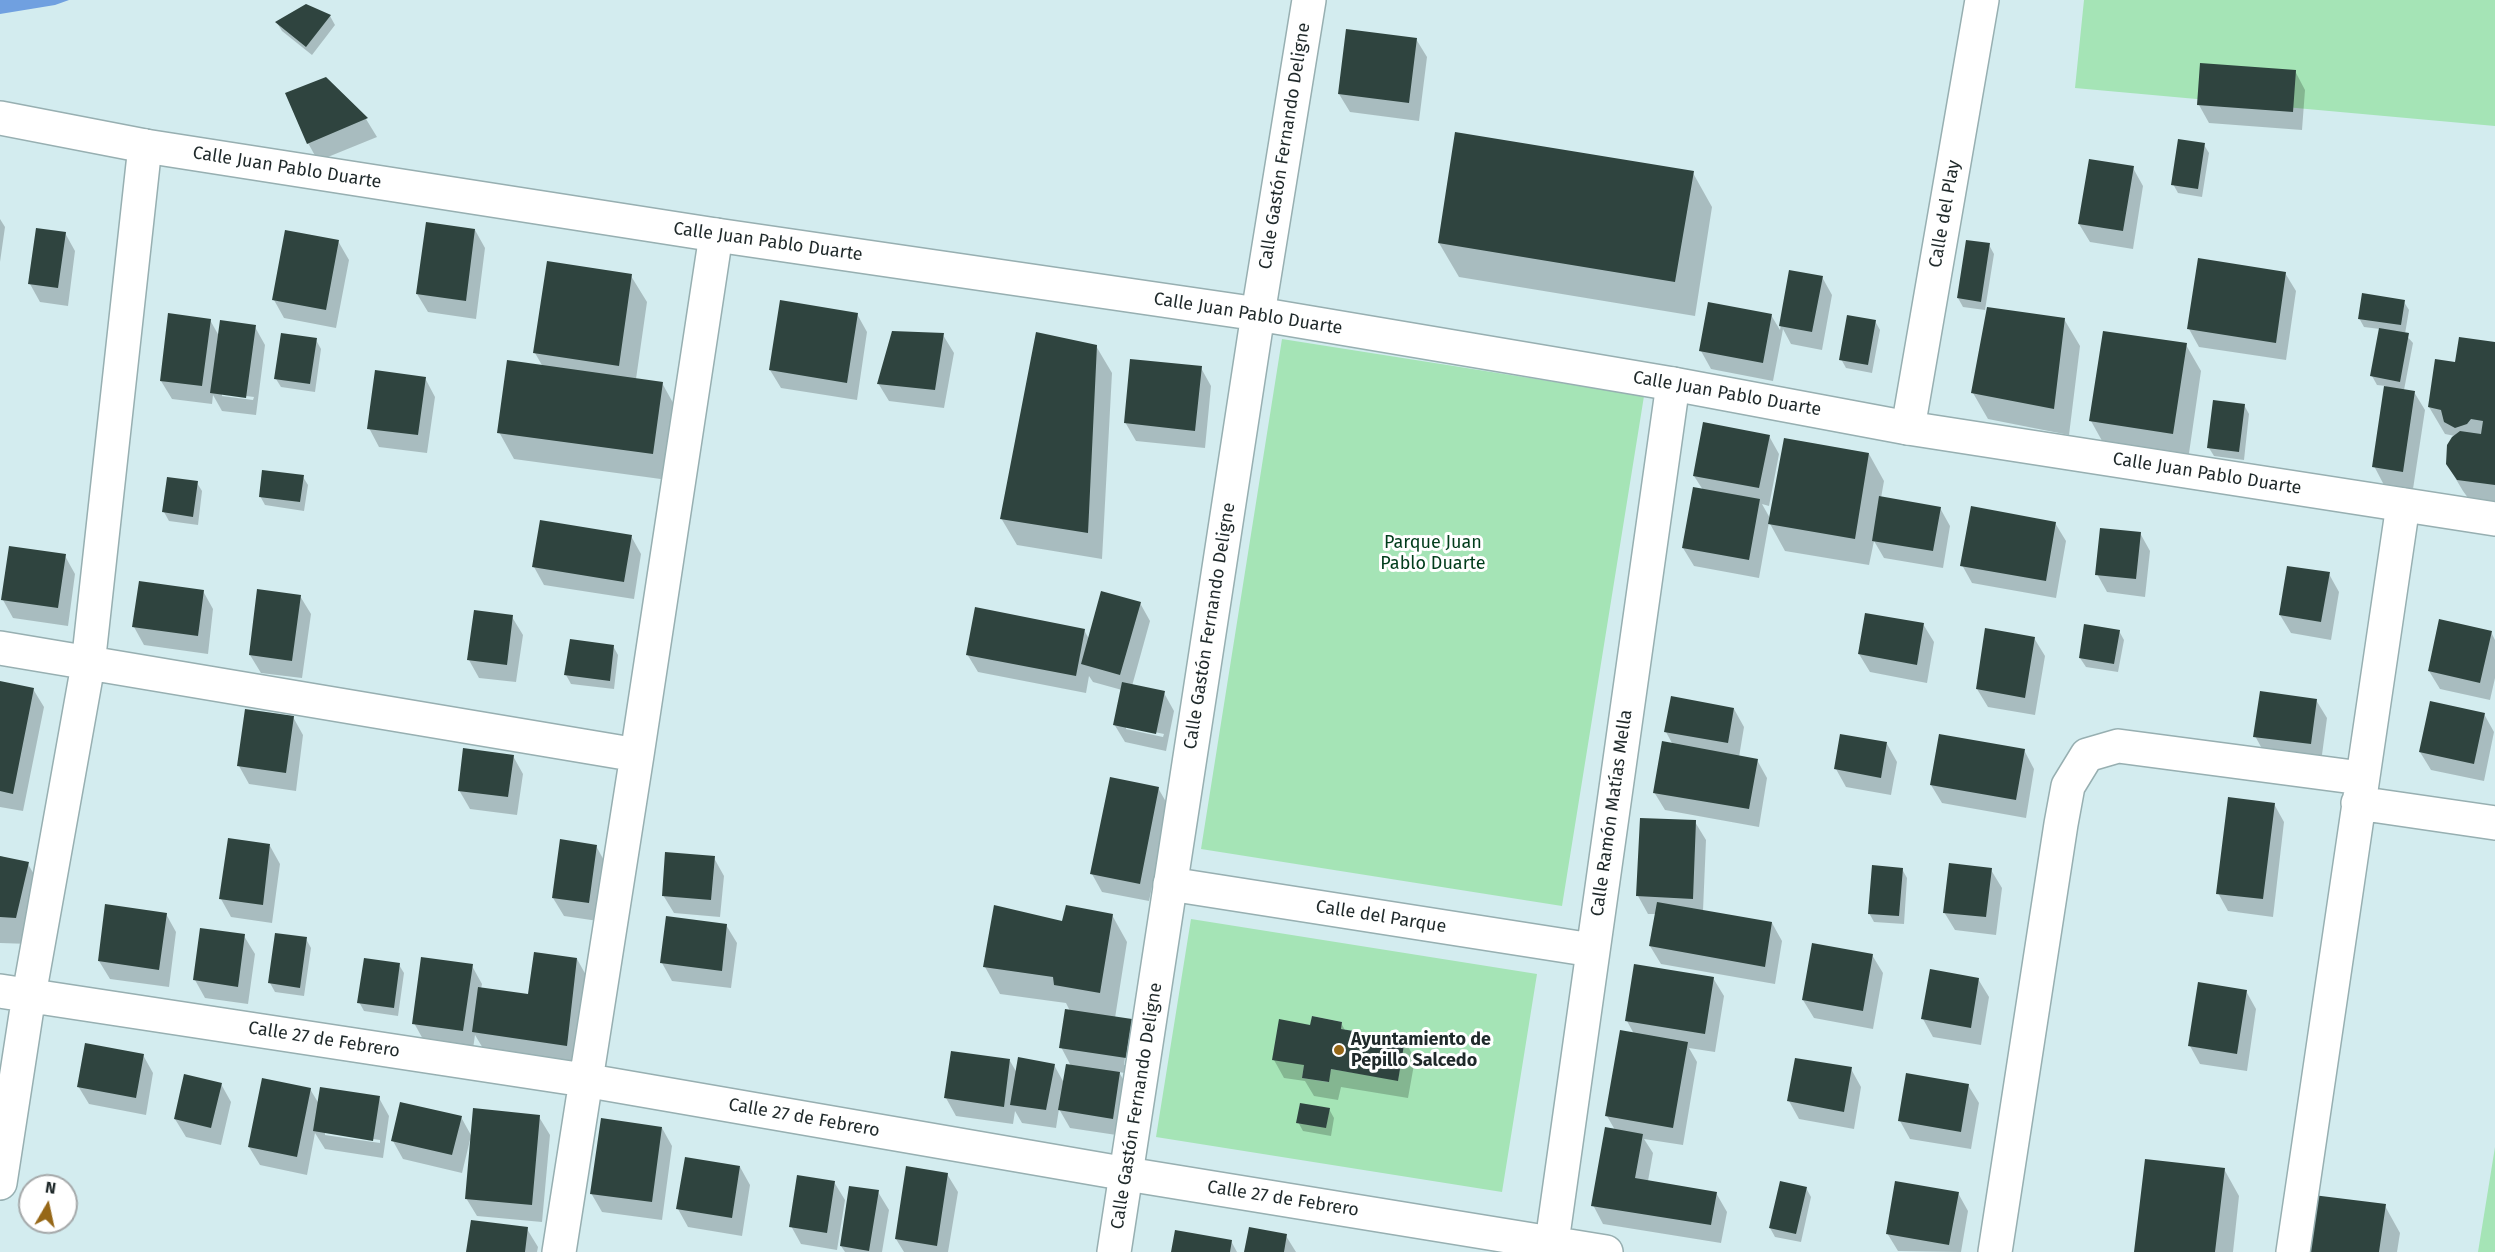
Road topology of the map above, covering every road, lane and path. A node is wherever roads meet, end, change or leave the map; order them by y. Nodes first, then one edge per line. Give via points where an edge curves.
1 (1309, 0) edge
2 (1982, 0) edge
3 (0, 118) edge
4 (145, 146) junction
5 (716, 235) junction
6 (1258, 314) junction
7 (1673, 384) junction
8 (1908, 428) junction
9 (2403, 505) junction
10 (2495, 519) edge
11 (0, 648) edge
12 (88, 665) junction
13 (637, 755) junction
14 (2360, 791) junction
15 (2495, 823) edge
16 (1170, 884) junction
17 (1592, 950) junction
18 (15, 993) edge
19 (585, 1080) junction
20 (1127, 1174) junction
21 (0, 1183) edge
22 (1551, 1242) junction
23 (559, 1252) edge
24 (1114, 1252) edge
25 (1606, 1252) edge
26 (1995, 1252) edge
27 (2293, 1252) edge

1 - 6 street, Calle Gastón Fernando Deligne
2 - 8 street, Calle del Play
3 - 4 street, Calle Juan Pablo Duarte
4 - 5 street, Calle Juan Pablo Duarte
4 - 12 street
5 - 6 street, Calle Juan Pablo Duarte
5 - 13 street
6 - 7 street, Calle Juan Pablo Duarte
6 - 16 street, Calle Gastón Fernando Deligne
7 - 8 street, Calle Juan Pablo Duarte
7 - 17 street, Calle Ramón Matías Mella
8 - 9 street, Calle Juan Pablo Duarte
9 - 10 street, Calle Juan Pablo Duarte
9 - 14 street
11 - 12 street
12 - 13 street
12 - 18 street
13 - 19 street
14 - 15 street
14 - 26 street via 2118,746 2087,755 2068,786
14 - 27 street
16 - 17 street, Calle del Parque
16 - 20 street, Calle Gastón Fernando Deligne
17 - 22 street, Calle Ramón Matías Mella
18 - 19 street, Calle 27 de Febrero
18 - 21 street
19 - 20 street, Calle 27 de Febrero
19 - 23 street
20 - 22 street, Calle 27 de Febrero
20 - 24 street, Calle Gastón Fernando Deligne
22 - 25 street, Calle 27 de Febrero

